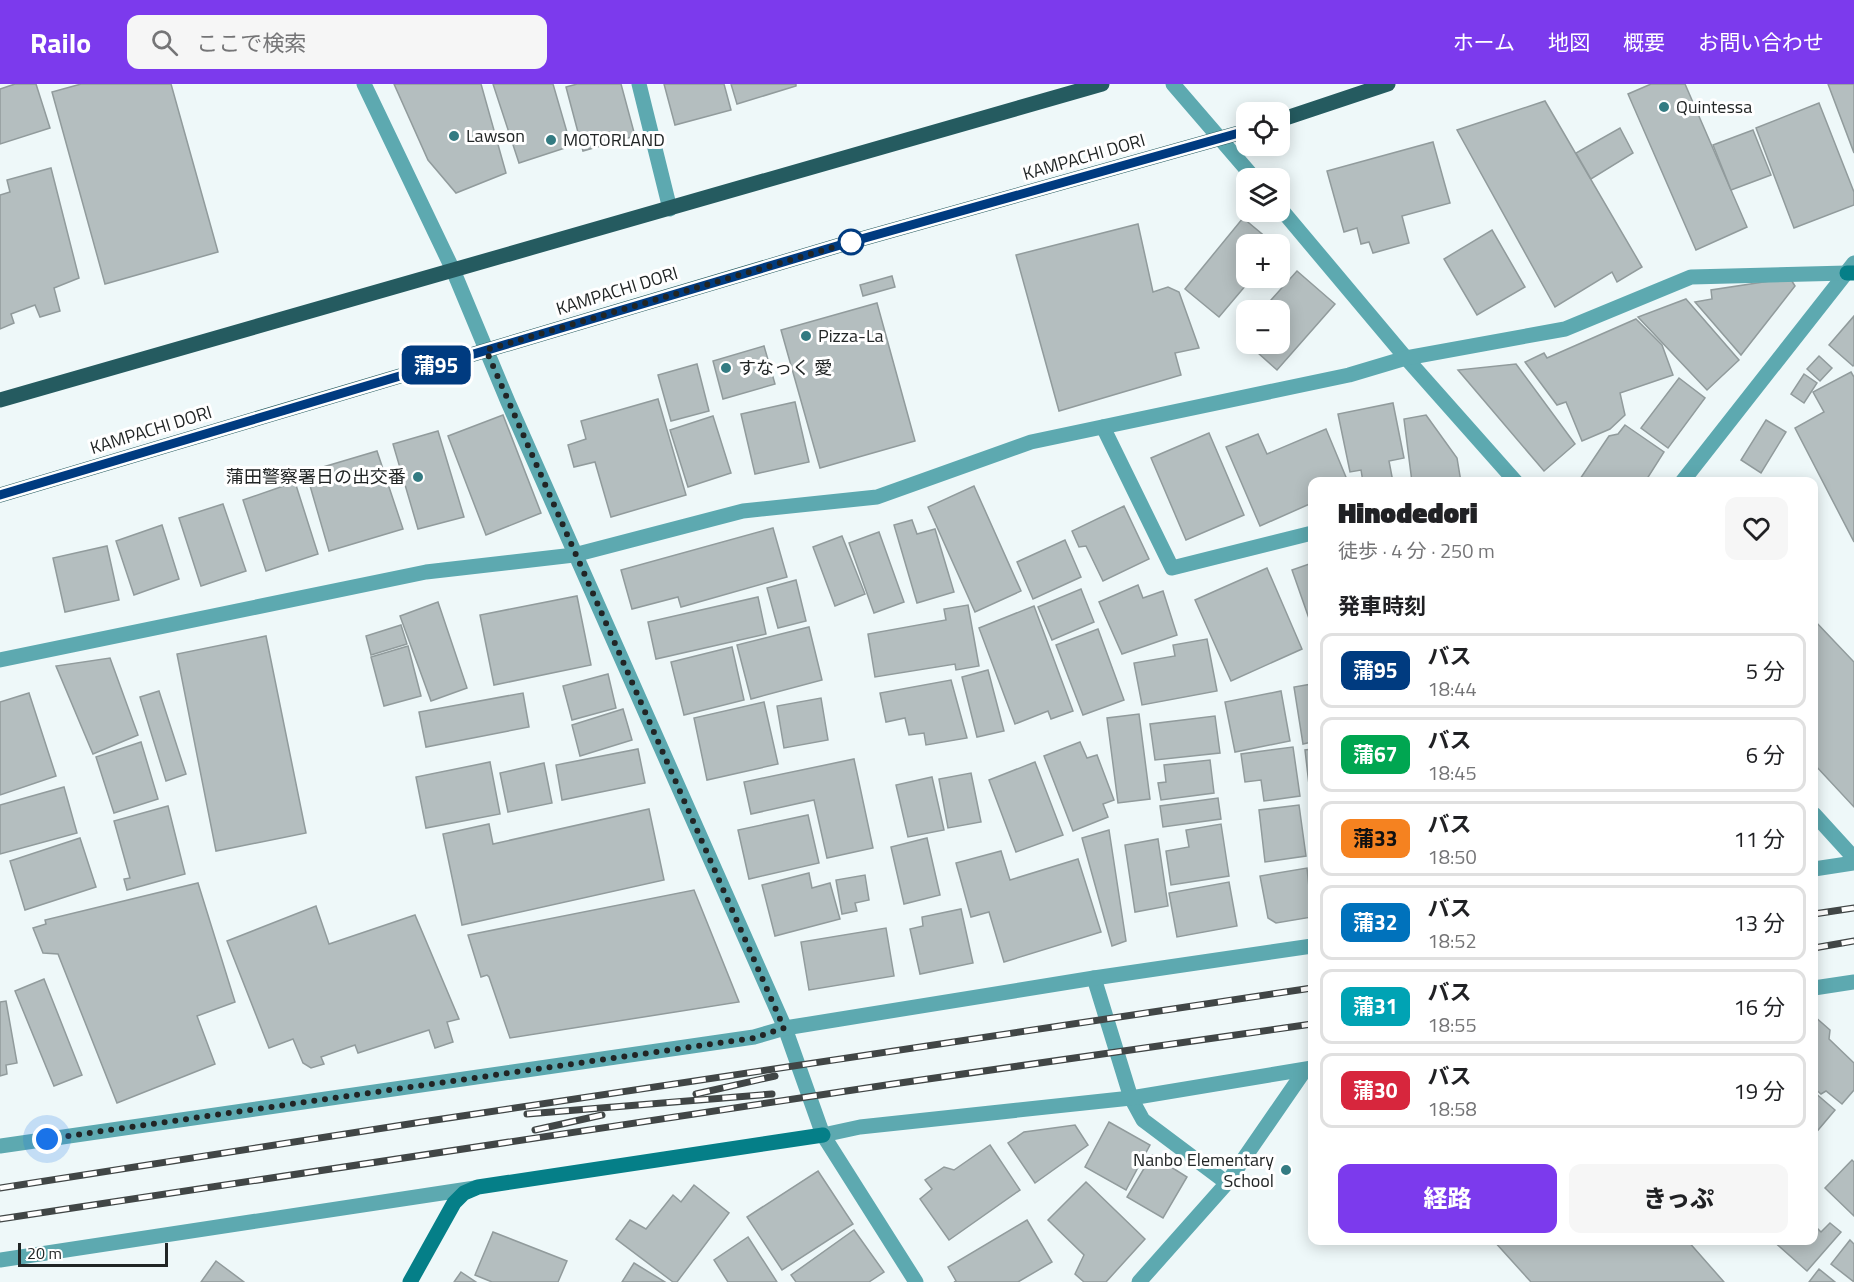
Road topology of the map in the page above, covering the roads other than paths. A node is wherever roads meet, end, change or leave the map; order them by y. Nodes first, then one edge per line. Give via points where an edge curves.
1 (364, 84) edge
2 (639, 84) edge
3 (1102, 84) edge
4 (1173, 84) edge
5 (1388, 84) edge
6 (1290, 117) edge
7 (1236, 135) edge
8 (1221, 140) junction
9 (1245, 168) edge
10 (670, 208) junction
11 (1290, 220) edge
12 (453, 270) junction
13 (1852, 270) edge
14 (486, 350) junction
15 (1406, 358) junction
16 (0, 400) edge
17 (1102, 427) junction
18 (1512, 477) edge
19 (1686, 477) edge
20 (0, 495) edge
21 (1308, 534) edge
22 (574, 555) junction
23 (0, 660) edge
24 (1818, 818) edge
25 (1854, 858) edge
26 (1854, 862) edge
27 (1818, 868) edge
28 (1308, 947) edge
29 (1095, 978) junction
30 (1854, 982) edge
31 (1818, 987) edge
32 (784, 1028) junction
33 (1308, 1069) edge
34 (1308, 1070) edge
35 (1131, 1098) junction
36 (823, 1136) junction
37 (0, 1146) edge
38 (1227, 1183) junction
39 (478, 1187) junction
40 (0, 1260) edge
41 (410, 1282) edge
42 (915, 1282) edge
43 (1139, 1282) edge

1 - 12 street
2 - 10 street
3 - 10 main road
4 - 8 street
5 - 6 main road
7 - 8 main road, KAMPACHI DORI
8 - 9 street
8 - 14 main road, KAMPACHI DORI via 847,243
10 - 12 main road
11 - 15 street
12 - 14 street
12 - 16 main road
13 - 15 street via 1691,277 1565,329
13 - 19 street
14 - 20 main road, KAMPACHI DORI
14 - 22 street
15 - 17 street via 1349,375
15 - 18 street
17 - 21 street via 1172,568
17 - 22 street via 1031,442 877,497 743,511
22 - 23 street via 426,572
22 - 32 street
24 - 25 street
26 - 27 street
28 - 29 street
29 - 32 street
29 - 35 street
30 - 31 street
32 - 36 street
32 - 37 street via 754,1038
33 - 35 street
34 - 38 street
35 - 36 street via 860,1126
35 - 38 street via 1143,1120
36 - 39 street
36 - 42 street
38 - 43 street
39 - 40 street
39 - 41 street via 453,1203

